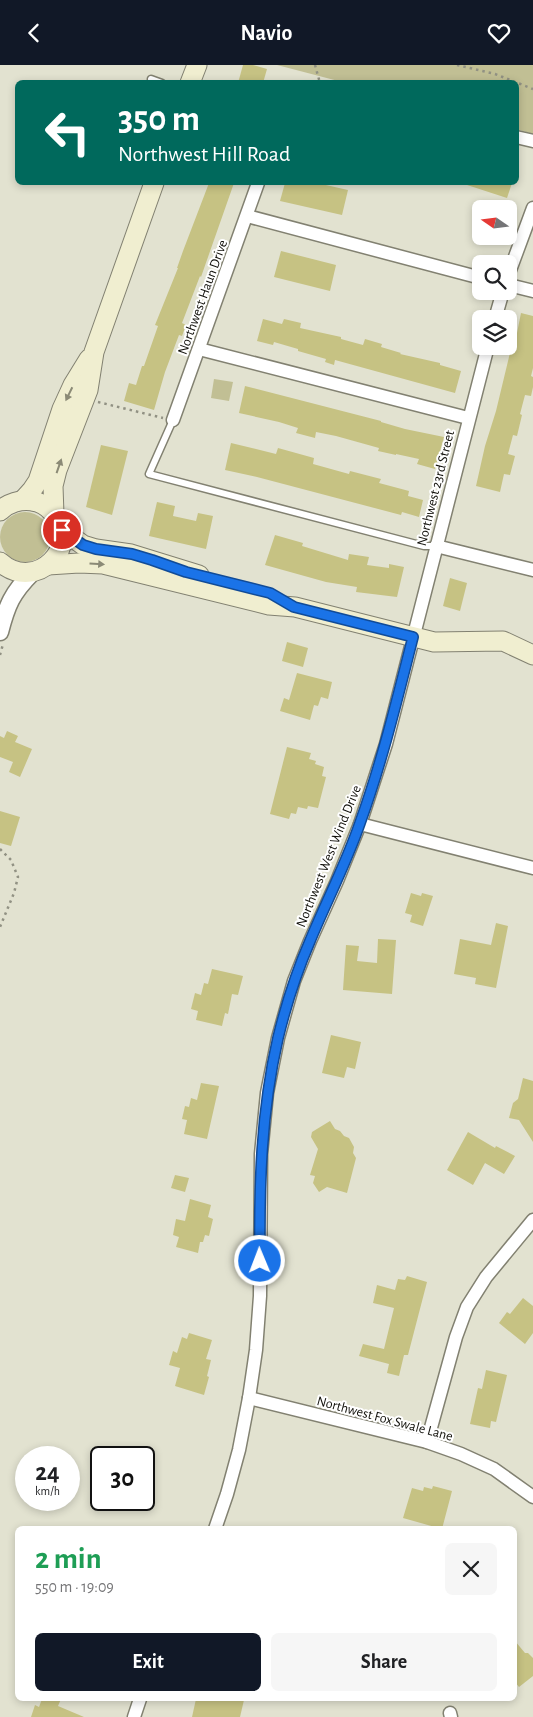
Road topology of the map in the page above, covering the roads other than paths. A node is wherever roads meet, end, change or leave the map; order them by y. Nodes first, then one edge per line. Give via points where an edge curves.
1 (197, 65) edge
2 (191, 80) edge
3 (519, 138) edge
4 (533, 141) edge
5 (153, 185) edge
6 (257, 185) edge
7 (533, 208) edge
8 (247, 216) junction
9 (516, 255) edge
10 (472, 276) edge
11 (517, 287) edge
12 (533, 291) edge
13 (199, 349) junction
14 (94, 352) junction
15 (486, 355) edge
16 (468, 418) junction
17 (168, 419) joint
18 (22, 500) junction
19 (1, 509) edge
20 (58, 522) junction
21 (436, 545) junction
22 (0, 562) edge
23 (40, 569) junction
24 (533, 570) edge
25 (294, 607) junction
26 (4, 635) edge
27 (413, 637) junction
28 (503, 641) junction
29 (533, 655) edge
30 (533, 663) edge
31 (360, 824) junction
32 (533, 868) edge
33 (533, 1219) edge
34 (249, 1398) junction
35 (427, 1442) junction
36 (533, 1497) edge
37 (216, 1526) edge
38 (139, 1701) edge
39 (134, 1717) edge

1 - 2 main road
3 - 4 street
5 - 14 main road
6 - 8 street, Northwest Haun Drive
7 - 9 street
8 - 10 street
8 - 13 street, Northwest Haun Drive
11 - 12 street
13 - 16 street
13 - 17 street, Northwest Haun Drive
14 -> 18 main road via 62,409 38,481
20 -> 14 main road via 53,486 88,390
15 - 16 street, Northwest 23rd Street
16 - 21 street, Northwest 23rd Street
17 - 21 lane via 149,473 424,546
18 - 19 main road
18 - 20 main road via 40,503
20 - 23 main road via 62,540 60,549 55,558
20 - 25 main road via 83,545 132,554 186,572 270,593
21 - 24 street
21 - 27 street, Northwest 23rd Street
22 - 23 main road via 13,571
23 -> 25 main road via 79,563 103,564 269,605
23 - 26 street via 13,595 6,611
25 - 27 main road
27 - 28 main road via 434,642
27 - 31 street, Northwest West Wind Drive via 386,744
28 - 29 main road
28 - 30 main road
31 - 32 street
31 - 34 street, Northwest West Wind Drive via 294,981 267,1093 261,1153 260,1296
33 - 35 street via 486,1277 467,1307
34 - 35 street, Northwest Fox Swale Lane
34 - 37 street, Northwest West Wind Drive via 240,1450
35 - 36 street, Northwest Fox Swale Lane via 494,1469
38 - 39 street

